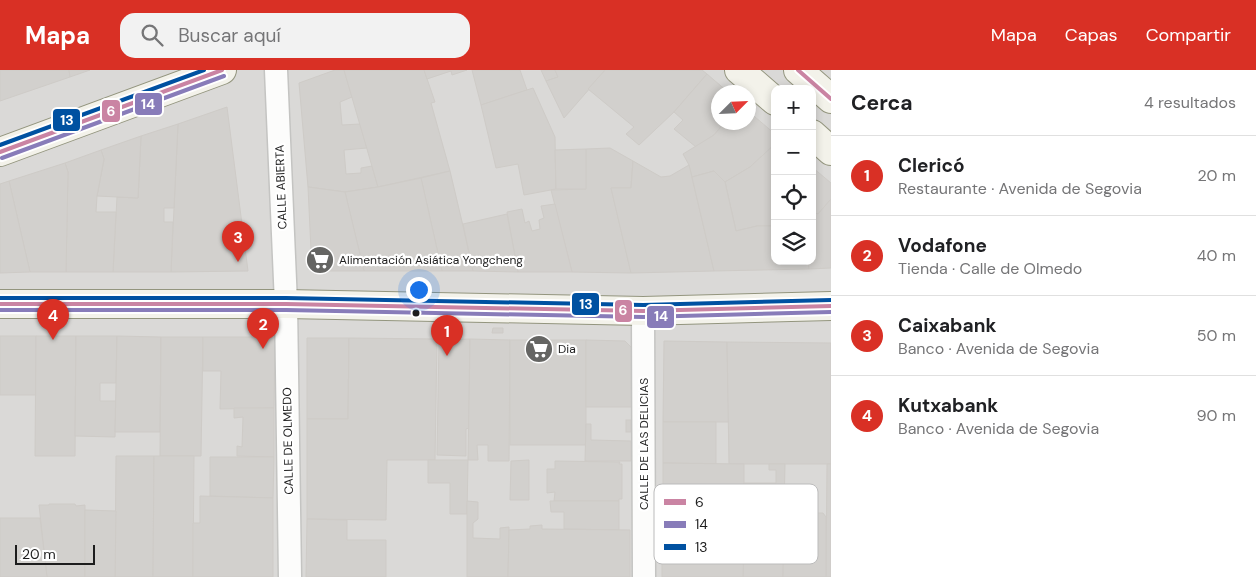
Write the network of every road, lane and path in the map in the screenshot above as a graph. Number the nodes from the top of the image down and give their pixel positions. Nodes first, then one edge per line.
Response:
1 (222, 70) edge
2 (276, 70) edge
3 (739, 70) edge
4 (798, 70) edge
5 (771, 98) edge
6 (831, 99) edge
7 (816, 138) edge
8 (831, 151) edge
9 (0, 152) edge
10 (0, 304) edge
11 (286, 304) junction
12 (831, 306) edge
13 (643, 312) junction
14 (290, 577) edge
15 (644, 577) edge

1 - 9 main road
2 - 11 street, CALLE ABIERTA
3 - 5 main road
4 - 6 main road
7 - 8 main road
10 - 11 main road
11 - 13 main road
11 - 14 street, CALLE DE OLMEDO
12 - 13 main road
13 - 15 street, CALLE DE LAS DELICIAS

